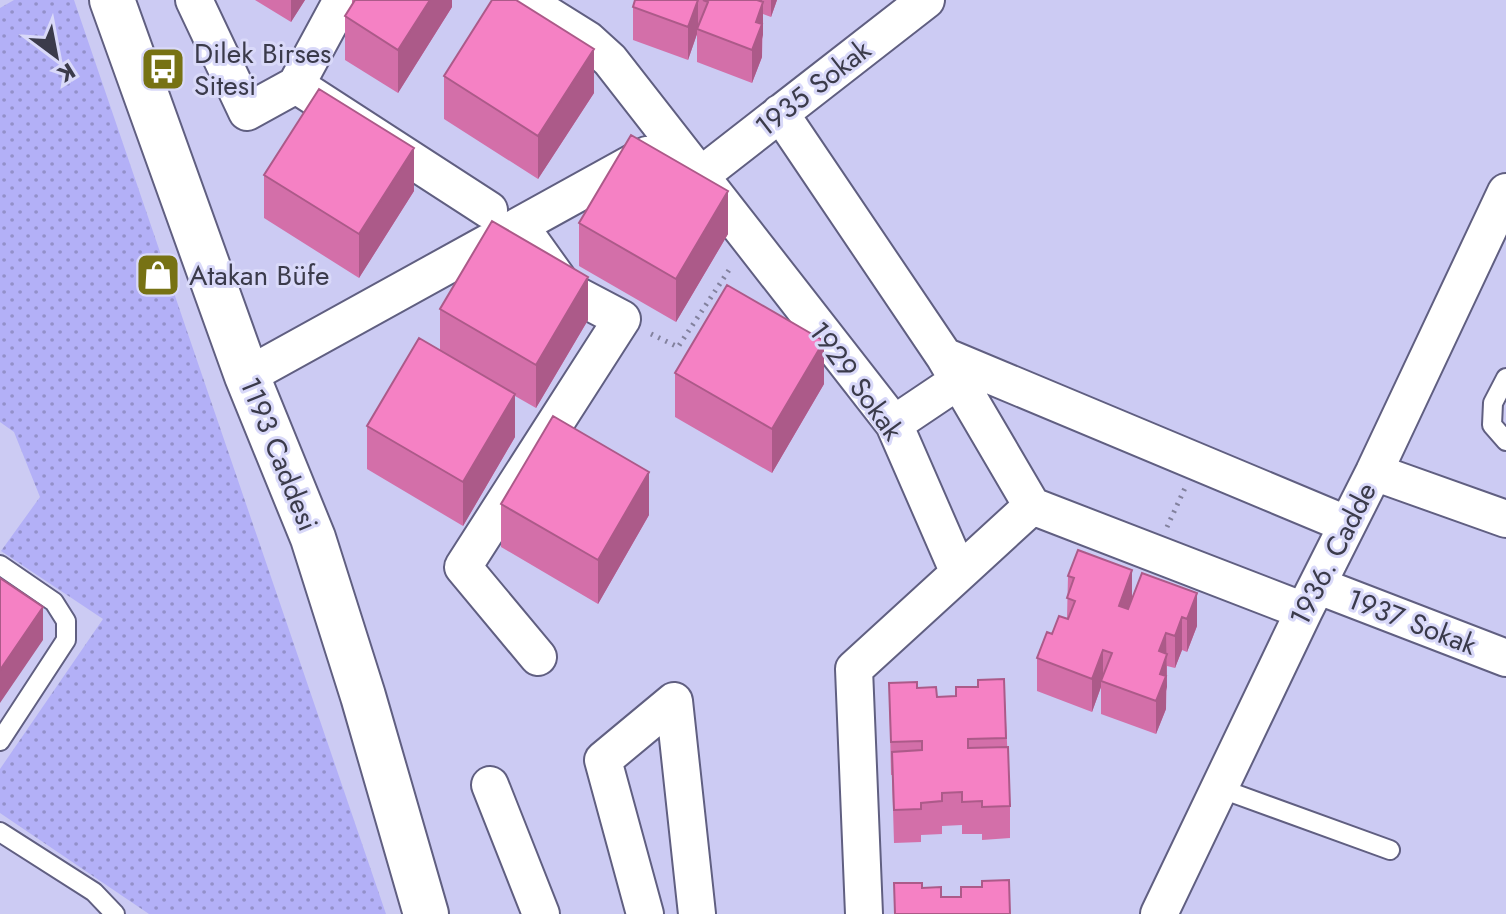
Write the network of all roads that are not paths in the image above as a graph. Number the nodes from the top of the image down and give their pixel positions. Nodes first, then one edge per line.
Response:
1 (112, 0) edge
2 (194, 0) edge
3 (342, 0) edge
4 (524, 0) edge
5 (926, 0) edge
6 (296, 85) junction
7 (780, 113) junction
8 (673, 141) junction
9 (700, 176) junction
10 (1506, 192) edge
11 (505, 218) junction
12 (951, 368) junction
13 (247, 376) junction
14 (1506, 378) edge
15 (894, 424) junction
16 (1506, 441) edge
17 (1374, 472) junction
18 (1032, 506) junction
19 (1506, 519) edge
20 (1346, 524) junction
21 (0, 565) edge
22 (959, 573) junction
23 (1311, 598) junction
24 (538, 657) dead end
25 (1506, 658) edge
26 (0, 741) edge
27 (490, 785) dead end
28 (1219, 788) junction
29 (0, 832) edge
30 (1390, 850) dead end
31 (115, 914) edge
32 (426, 914) edge
33 (541, 914) edge
34 (645, 914) edge
35 (697, 914) edge
36 (864, 914) edge
37 (1159, 914) edge

1 - 13 street, 1193 Caddesi
2 - 6 street
3 - 6 street
4 - 8 street, 1929 Sokak
5 - 7 street, 1935 Sokak
6 - 11 street
7 - 9 street, 1935 Sokak
7 - 12 street
8 - 9 street, 1929 Sokak
8 - 11 street
9 - 15 street, 1929 Sokak
10 - 17 street, 1936. Cadde
11 - 13 street
11 - 24 street
12 - 15 street
12 - 18 street
12 - 20 street
13 - 32 street, 1193 Caddesi
14 - 16 lane
15 - 22 street, 1929 Sokak
17 - 19 street
17 - 20 street, 1936. Cadde
18 - 22 street
18 - 23 street, 1937 Sokak
20 - 23 street, 1936. Cadde
21 - 26 lane
22 - 36 street
23 - 25 street, 1937 Sokak
23 - 28 street, 1936. Cadde
27 - 33 street
28 - 30 lane
28 - 37 street, 1936. Cadde
29 - 31 lane
34 - 35 street

